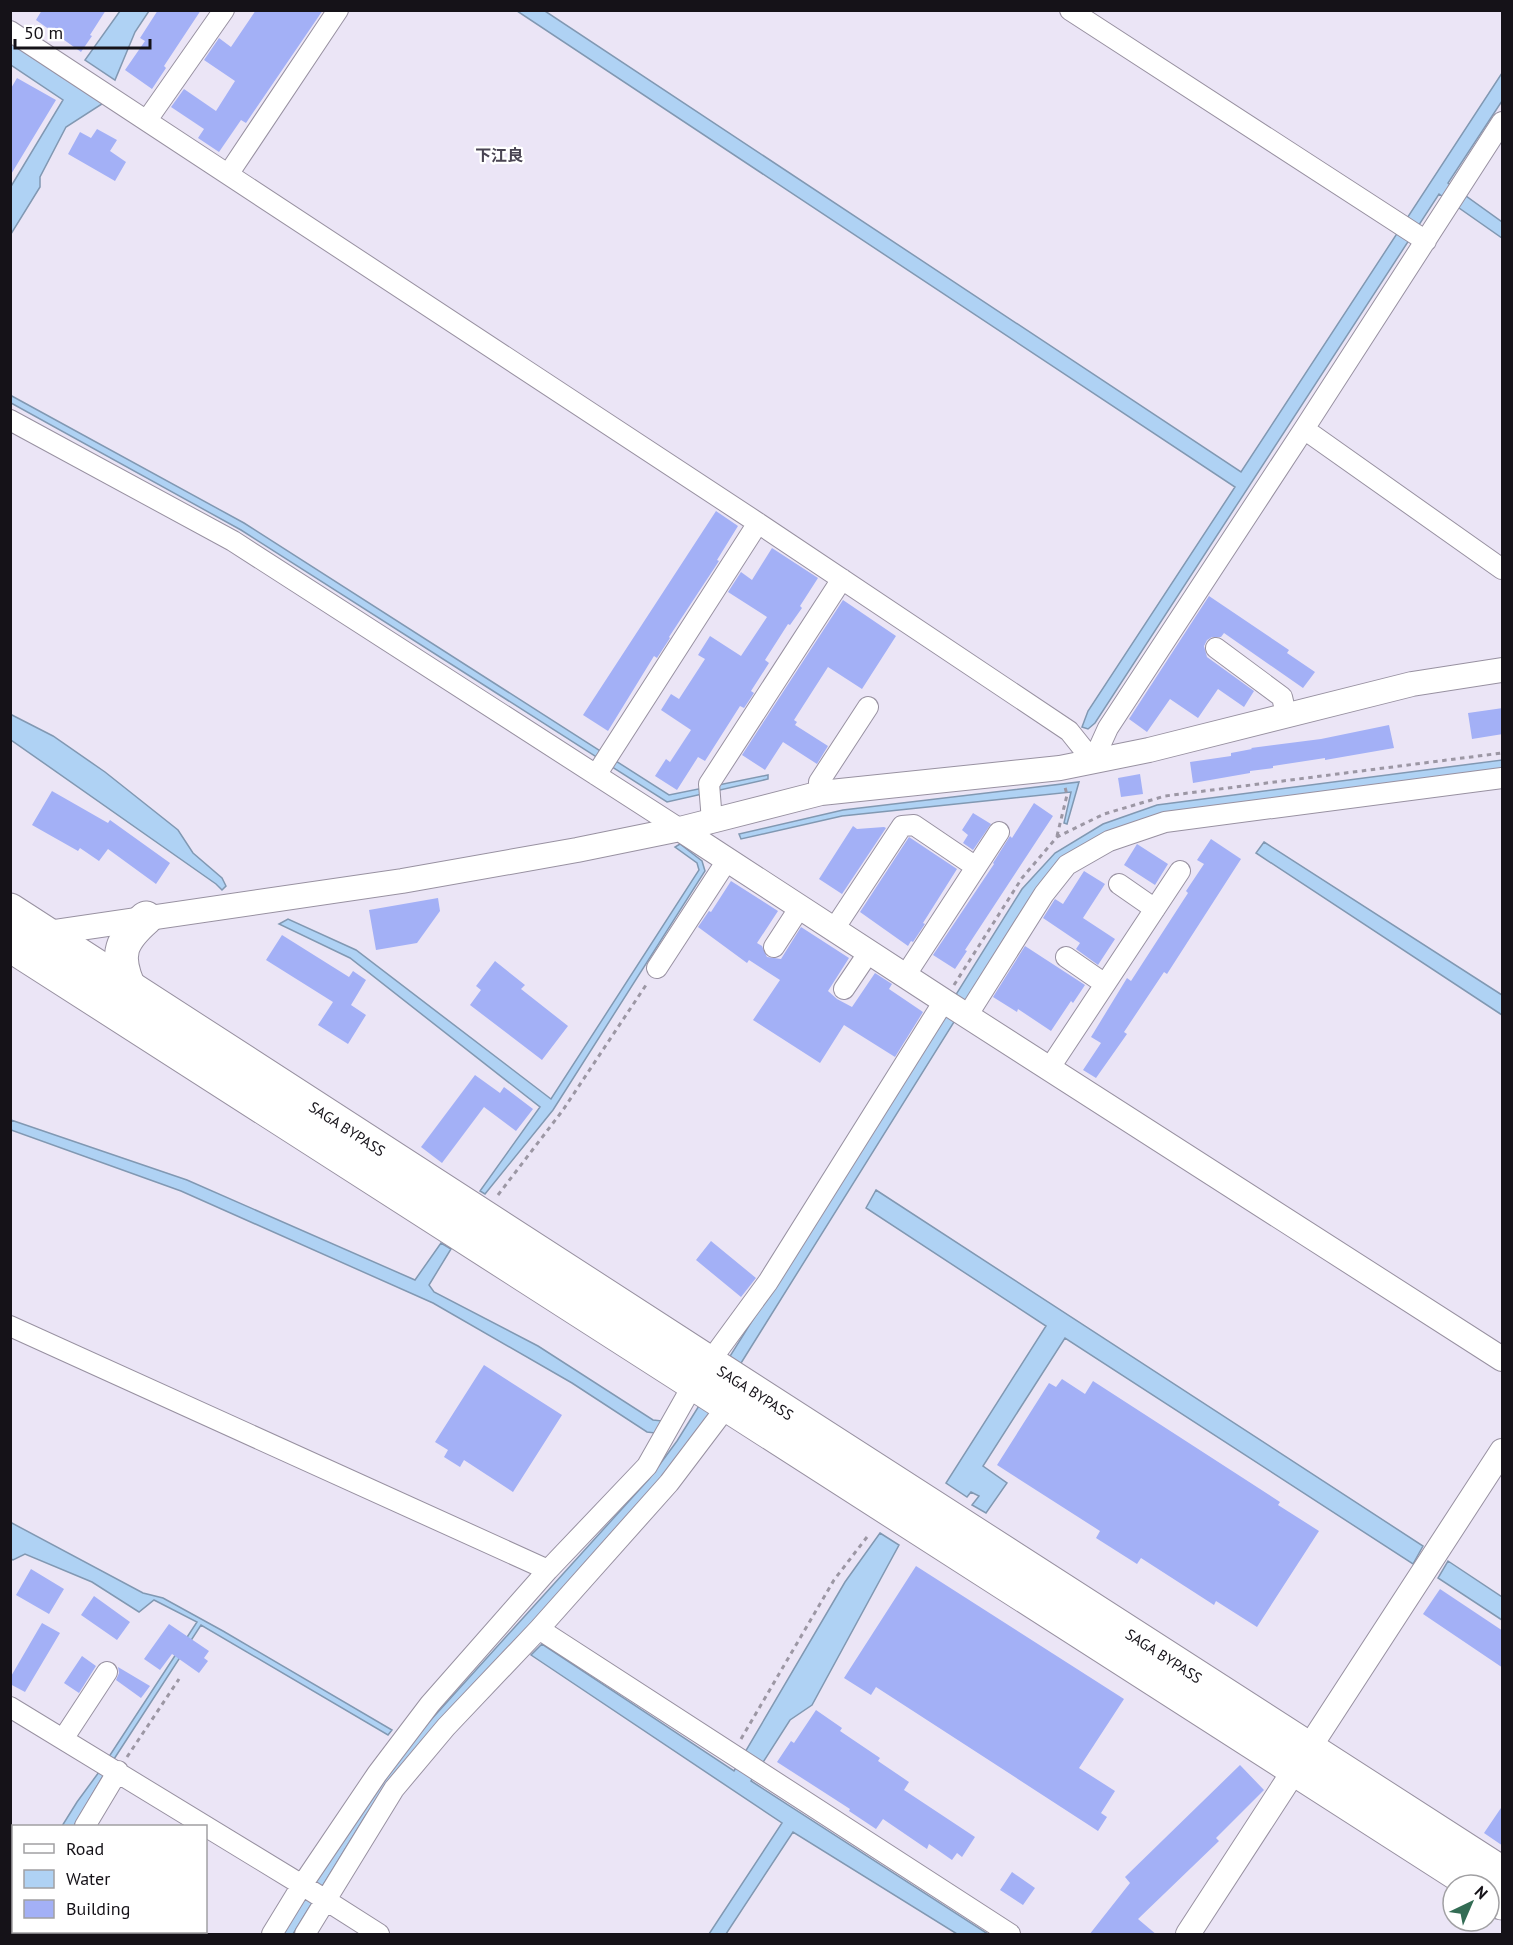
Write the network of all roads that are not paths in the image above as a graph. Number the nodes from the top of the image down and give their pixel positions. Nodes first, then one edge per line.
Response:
1 (224, 10) edge
2 (339, 10) edge
3 (1070, 10) edge
4 (10, 32) edge
5 (147, 120) junction
6 (1503, 122) edge
7 (229, 173) junction
8 (1426, 241) junction
9 (10, 420) edge
10 (1304, 429) junction
11 (758, 523) junction
12 (1503, 568) edge
13 (842, 579) junction
14 (1216, 648) dead end
15 (1503, 670) edge
16 (868, 707) dead end
17 (1286, 714) junction
18 (1093, 761) junction
19 (596, 775) junction
20 (1503, 778) edge
21 (820, 793) junction
22 (710, 802) junction
23 (680, 829) junction
24 (999, 832) dead end
25 (728, 859) junction
26 (976, 867) junction
27 (1180, 871) dead end
28 (1119, 884) dead end
29 (800, 907) junction
30 (1155, 909) junction
31 (10, 910) edge
32 (146, 918) junction
33 (834, 929) junction
34 (47, 933) junction
35 (14, 947) edge
36 (774, 947) dead end
37 (869, 952) junction
38 (1066, 957) dead end
39 (657, 968) road end
40 (905, 976) junction
41 (1105, 984) junction
42 (128, 985) junction
43 (844, 989) dead end
44 (944, 1001) junction
45 (967, 1016) junction
46 (1049, 1068) junction
47 (10, 1326) edge
48 (1503, 1359) edge
49 (715, 1383) junction
50 (1503, 1451) edge
51 (548, 1570) junction
52 (538, 1629) junction
53 (107, 1672) dead end
54 (10, 1707) edge
55 (63, 1738) junction
56 (1302, 1759) junction
57 (118, 1772) junction
58 (86, 1825) edge
59 (204, 1825) edge
60 (207, 1827) edge
61 (1459, 1873) edge
62 (1503, 1873) edge
63 (302, 1885) junction
64 (326, 1900) junction
65 (272, 1935) edge
66 (305, 1935) edge
67 (379, 1935) edge
68 (1010, 1935) edge
69 (1188, 1935) edge

1 - 5 street
2 - 7 street
3 - 8 street
4 - 5 street
5 - 7 street
6 - 8 street
7 - 11 street
8 - 10 street
9 - 19 street
10 - 12 street
10 - 18 street
11 - 13 street
11 - 19 street
13 - 18 street
13 - 22 street
14 - 17 street
15 - 17 street
16 - 21 street
17 - 18 street
18 - 21 street
19 - 23 street
20 - 45 street
21 - 22 street
22 - 23 street
23 - 25 street
23 - 32 street
24 - 26 street
25 - 29 street
25 - 39 street
26 - 33 street
26 - 40 street
27 - 30 street
28 - 30 street
29 - 33 street
29 - 36 street
30 - 41 street
31 - 34 highway, SAGA BYPASS
32 - 34 street
32 - 42 highway
33 - 37 street
34 - 35 street
34 - 42 highway, SAGA BYPASS
35 - 49 highway, SAGA BYPASS
37 - 40 street
37 - 43 street
38 - 41 street
40 - 44 street
41 - 46 street
42 - 49 highway, SAGA BYPASS
44 - 45 street
44 - 49 street
45 - 46 street
46 - 48 street
47 - 51 street
49 - 51 street
49 - 52 street
49 - 56 highway, SAGA BYPASS
50 - 56 street
51 - 63 street
52 - 64 street
52 - 68 street
53 - 55 street
54 - 55 street
55 - 57 street
56 - 61 highway, SAGA BYPASS
56 - 62 highway, SAGA BYPASS
56 - 69 street
57 - 58 street
57 - 59 street
60 - 63 street
63 - 64 street
63 - 65 street
64 - 66 street
64 - 67 street

